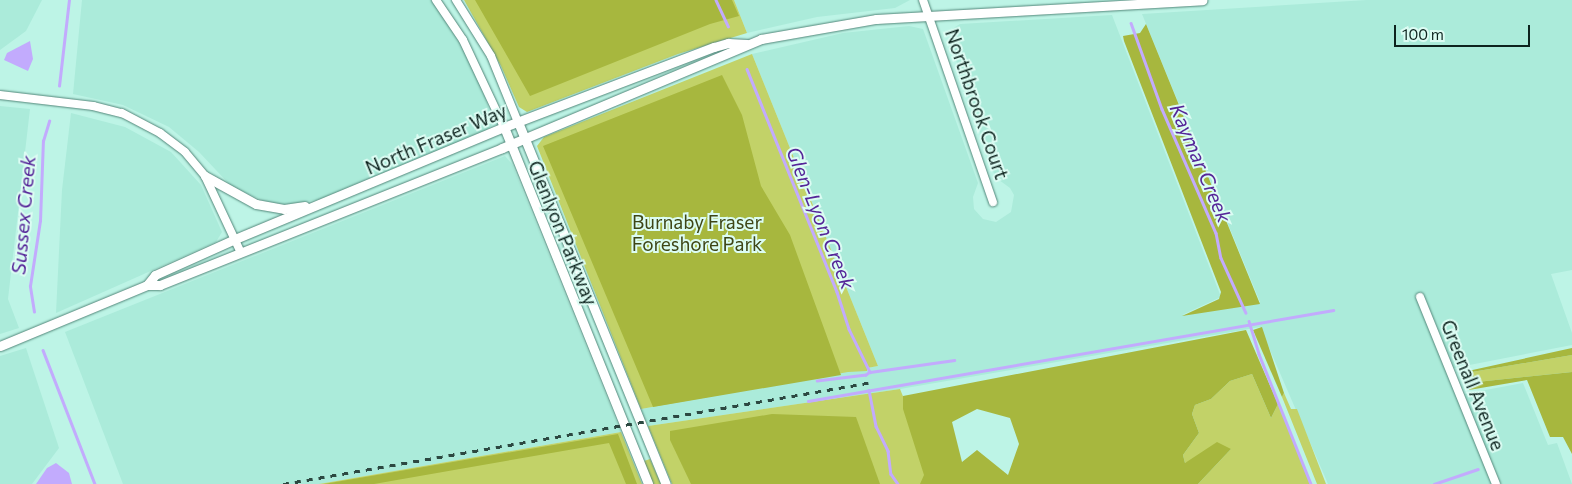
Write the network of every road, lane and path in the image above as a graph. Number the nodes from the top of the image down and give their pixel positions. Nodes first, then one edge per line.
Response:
1 (436, 0) edge
2 (456, 0) edge
3 (923, 0) edge
4 (1202, 0) edge
5 (930, 16) junction
6 (747, 44) junction
7 (0, 95) edge
8 (518, 122) junction
9 (504, 127) junction
10 (524, 139) junction
11 (511, 144) junction
12 (205, 176) junction
13 (994, 202) dead end
14 (317, 204) junction
15 (235, 239) junction
16 (241, 253) junction
17 (147, 285) junction
18 (1420, 297) dead end
19 (0, 346) edge
20 (648, 484) edge
21 (666, 484) edge
22 (1496, 484) edge

1 - 9 street, Glenlyon Parkway
2 - 8 street, Glenlyon Parkway
3 - 5 street, Northbrook Court
4 - 5 street, North Fraser Way
5 - 6 street, North Fraser Way
5 - 13 street, Northbrook Court
6 - 8 street, North Fraser Way
6 - 10 street, North Fraser Way
7 - 12 street
8 - 9 street, North Fraser Way
8 - 10 street, Glenlyon Parkway
9 - 11 street, Glenlyon Parkway
9 - 14 street, North Fraser Way
10 - 11 street, North Fraser Way
10 - 21 street, Glenlyon Parkway
11 - 16 street, North Fraser Way
11 - 20 street, Glenlyon Parkway
12 - 14 street
12 - 15 street
14 - 15 street, North Fraser Way
15 - 16 street
15 - 17 street, North Fraser Way
16 - 17 street, North Fraser Way
17 - 19 street, North Fraser Way
18 - 22 street, Greenall Avenue

